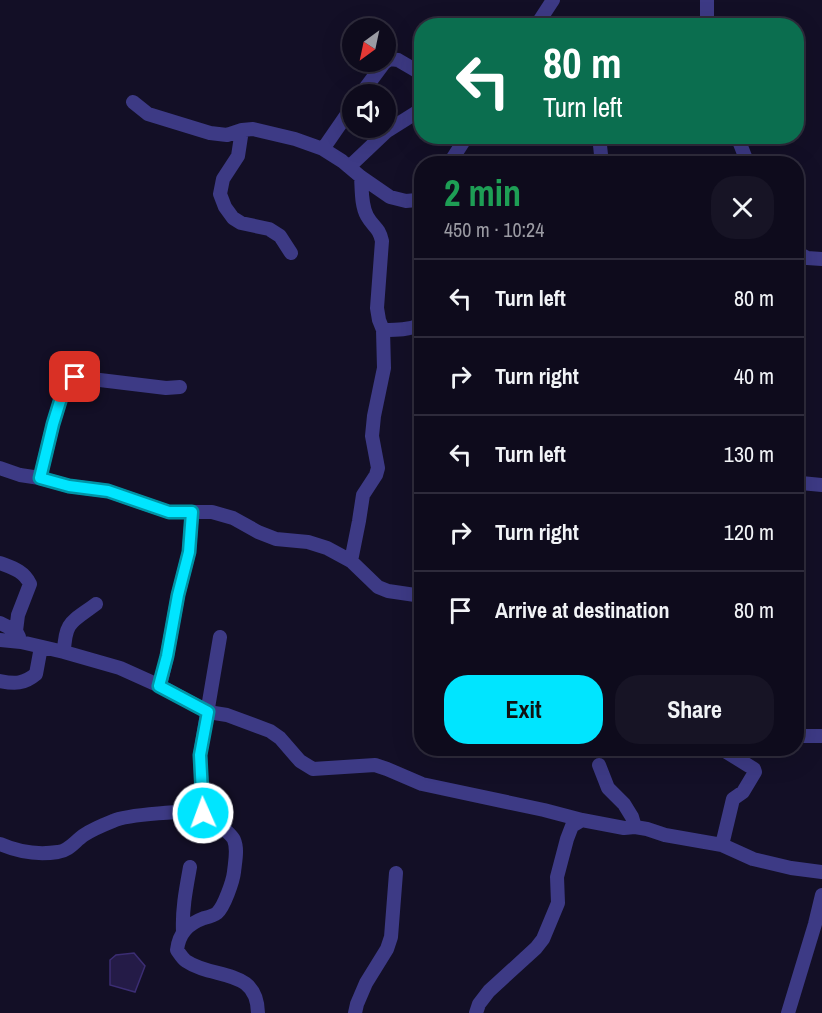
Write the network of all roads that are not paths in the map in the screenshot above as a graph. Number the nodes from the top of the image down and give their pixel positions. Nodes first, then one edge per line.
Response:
1 (553, 0) edge
2 (707, 0) edge
3 (541, 18) edge
4 (707, 18) edge
5 (414, 69) edge
6 (368, 84) edge
7 (133, 102) dead end
8 (414, 114) edge
9 (342, 121) edge
10 (242, 130) junction
11 (323, 149) junction
12 (349, 167) junction
13 (361, 177) junction
14 (414, 200) edge
15 (291, 253) dead end
16 (804, 256) edge
17 (822, 259) edge
18 (414, 327) edge
19 (383, 330) junction
20 (180, 387) dead end
21 (0, 468) edge
22 (40, 478) junction
23 (804, 483) edge
24 (822, 485) edge
25 (192, 512) junction
26 (351, 561) junction
27 (0, 563) edge
28 (414, 595) edge
29 (96, 604) dead end
30 (0, 623) edge
31 (19, 636) junction
32 (220, 637) dead end
33 (0, 640) edge
34 (41, 647) junction
35 (64, 652) junction
36 (0, 681) edge
37 (159, 686) junction
38 (208, 712) junction
39 (804, 736) edge
40 (822, 736) edge
41 (733, 756) edge
42 (599, 765) dead end
43 (203, 813) junction
44 (582, 820) junction
45 (634, 827) junction
46 (0, 844) edge
47 (722, 845) junction
48 (190, 867) dead end
49 (822, 872) edge
50 (396, 873) dead end
51 (822, 895) edge
52 (183, 931) junction
53 (258, 1013) edge
54 (355, 1013) edge
55 (476, 1013) edge
56 (788, 1013) edge

1 - 3 street
2 - 4 street
5 - 6 street
7 - 10 street
8 - 12 street
9 - 11 street
10 - 11 street
10 - 15 street
11 - 12 street
12 - 13 street
13 - 14 street
13 - 19 street
16 - 17 street
18 - 19 street
19 - 26 street
20 - 22 street
21 - 22 street
22 - 25 street
23 - 24 street
25 - 26 street
25 - 37 street
26 - 28 street
27 - 31 street
29 - 35 street
30 - 31 street
31 - 33 street
31 - 34 street
32 - 38 street
34 - 35 street
34 - 36 street
35 - 37 street
37 - 38 street
38 - 43 street
38 - 44 street
39 - 40 street
41 - 47 street
42 - 45 street
43 - 46 street
43 - 52 street
44 - 45 street
44 - 55 street
45 - 47 street
47 - 49 street
48 - 52 street
50 - 54 street
51 - 56 street
52 - 53 street

